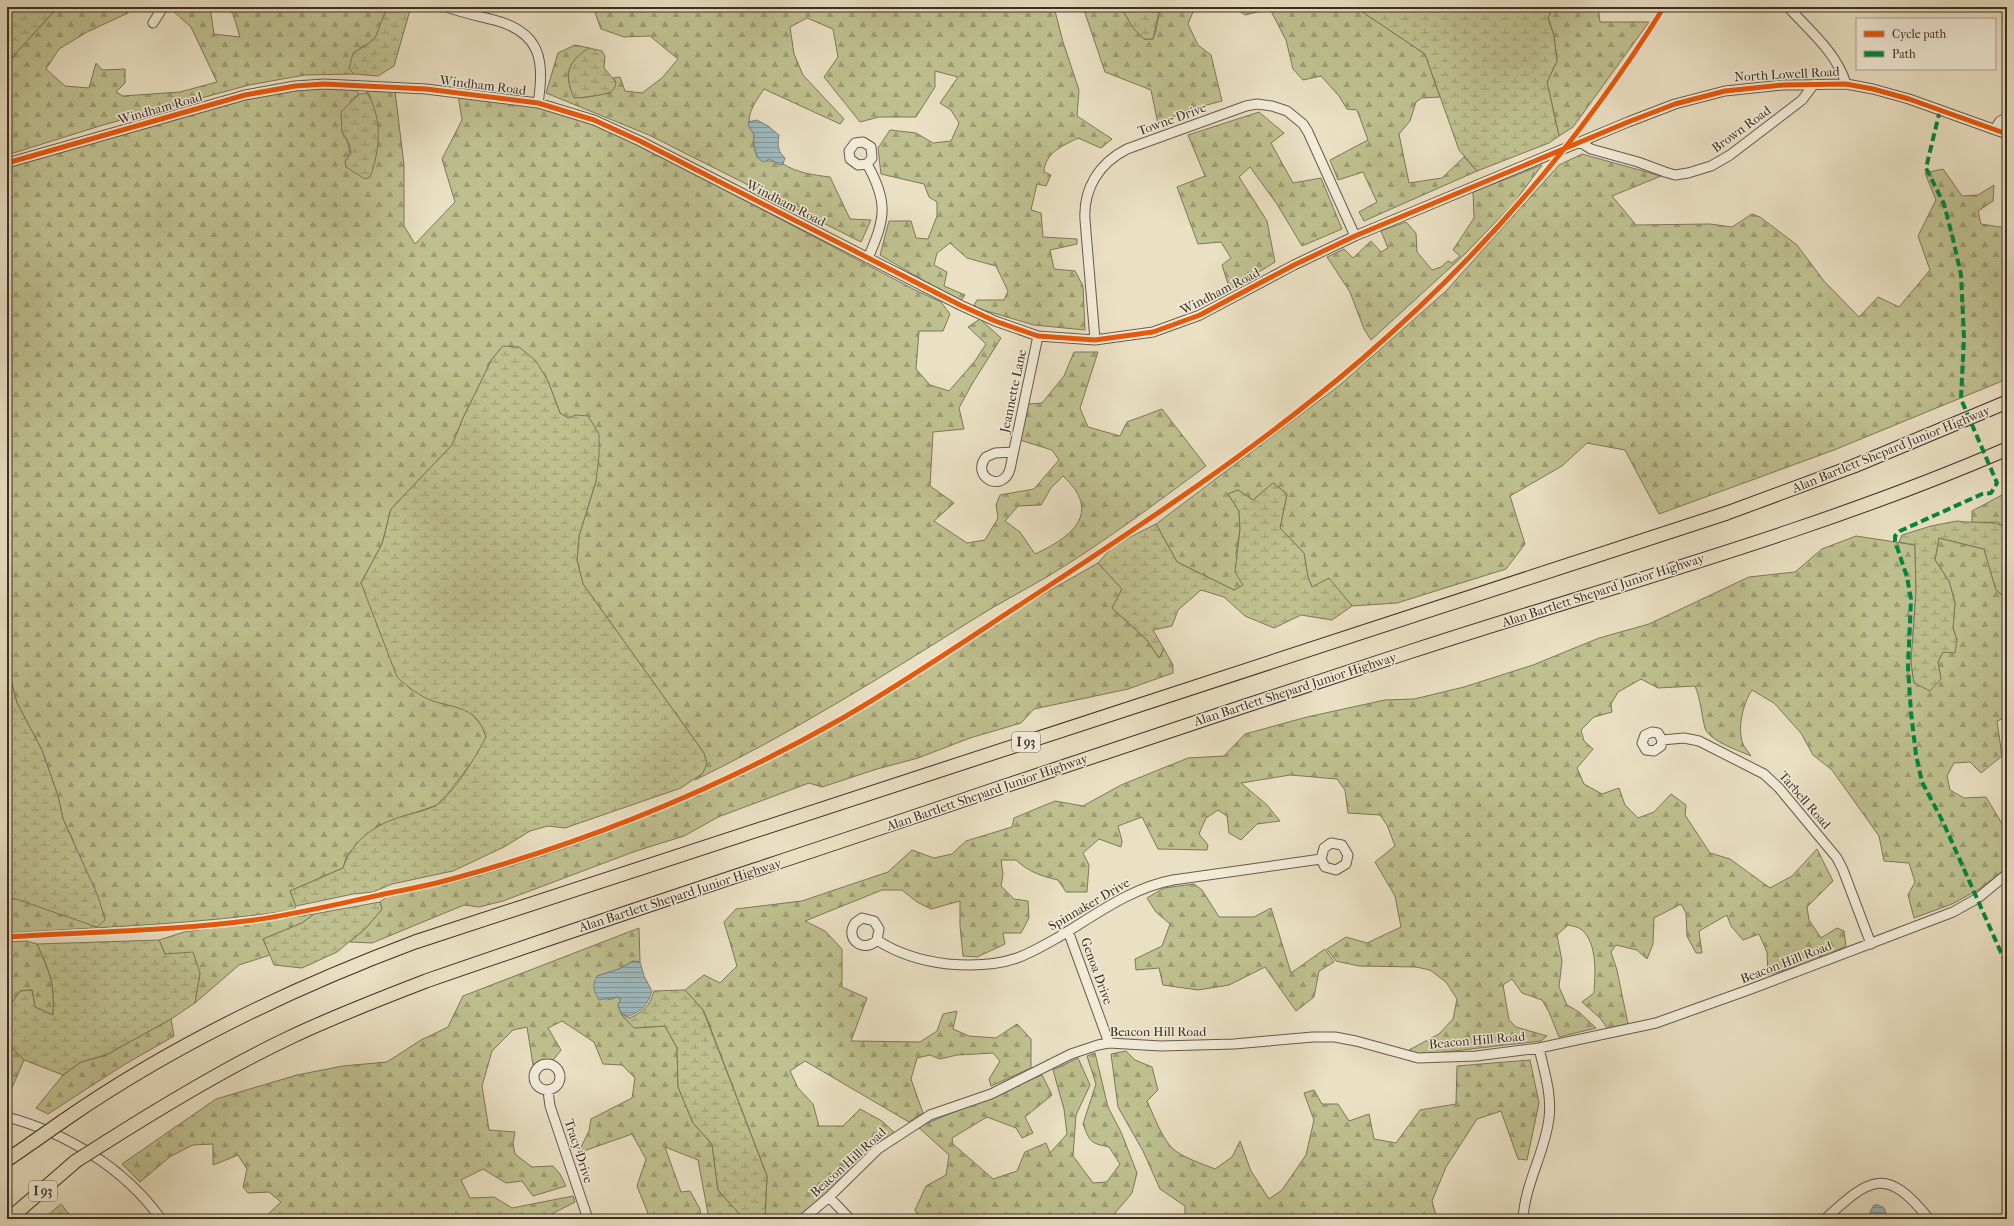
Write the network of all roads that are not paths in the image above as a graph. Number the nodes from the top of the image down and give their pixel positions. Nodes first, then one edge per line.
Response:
1 (163, 7) edge
2 (447, 7) edge
3 (1788, 7) edge
4 (153, 23) dead end
5 (1814, 84) junction
6 (1846, 84) junction
7 (538, 103) junction
8 (2007, 118) edge
9 (1995, 129) junction
10 (2007, 134) edge
11 (1580, 142) junction
12 (7, 163) edge
13 (867, 164) dead end
14 (1526, 165) joint
15 (1356, 236) junction
16 (868, 258) junction
17 (1038, 336) junction
18 (1095, 340) junction
19 (2007, 402) edge
20 (2007, 449) edge
21 (1013, 452) dead end
22 (1662, 740) dead end
23 (1320, 858) dead end
24 (2007, 874) edge
25 (1068, 931) junction
26 (876, 940) dead end
27 (1870, 944) junction
28 (1109, 1043) junction
29 (1539, 1048) junction
30 (548, 1091) dead end
31 (7, 1117) edge
32 (7, 1160) edge
33 (829, 1197) junction
34 (9, 1219) edge
35 (161, 1219) edge
36 (588, 1219) edge
37 (802, 1219) edge
38 (850, 1219) edge
39 (1523, 1219) edge
40 (1825, 1219) edge
41 (1928, 1219) edge

1 - 4 street
2 - 7 street
3 - 6 street
5 - 6 street, North Lowell Road
5 - 11 street, North Lowell Road
5 - 11 street, Brown Road
6 - 9 street, North Lowell Road
7 - 12 street, Windham Road
7 - 16 street, Windham Road
8 - 9 street
9 - 10 street, North Lowell Road
11 - 14 street, North Lowell Road
13 - 16 street
14 - 15 street, Windham Road
15 - 18 street, Windham Road
15 - 18 street, Towne Drive
16 - 17 street, Windham Road
17 - 18 street, Windham Road
17 - 21 street, Jeannette Lane
19 - 32 highway, Alan Bartlett Shepard Junior Highway / I 93, bridge
20 - 34 highway, Alan Bartlett Shepard Junior Highway / I 93, bridge
22 - 27 street, Tarbell Road
23 - 25 street, Spinnaker Drive
24 - 27 street, Beacon Hill Road
25 - 26 street, Spinnaker Drive
25 - 28 street, Genoa Drive
27 - 29 street, Beacon Hill Road
28 - 29 street, Beacon Hill Road
28 - 33 street, Beacon Hill Road
29 - 39 street
30 - 36 street, Tracy Drive
31 - 35 street
33 - 37 street, Beacon Hill Road
33 - 38 street
40 - 41 street

